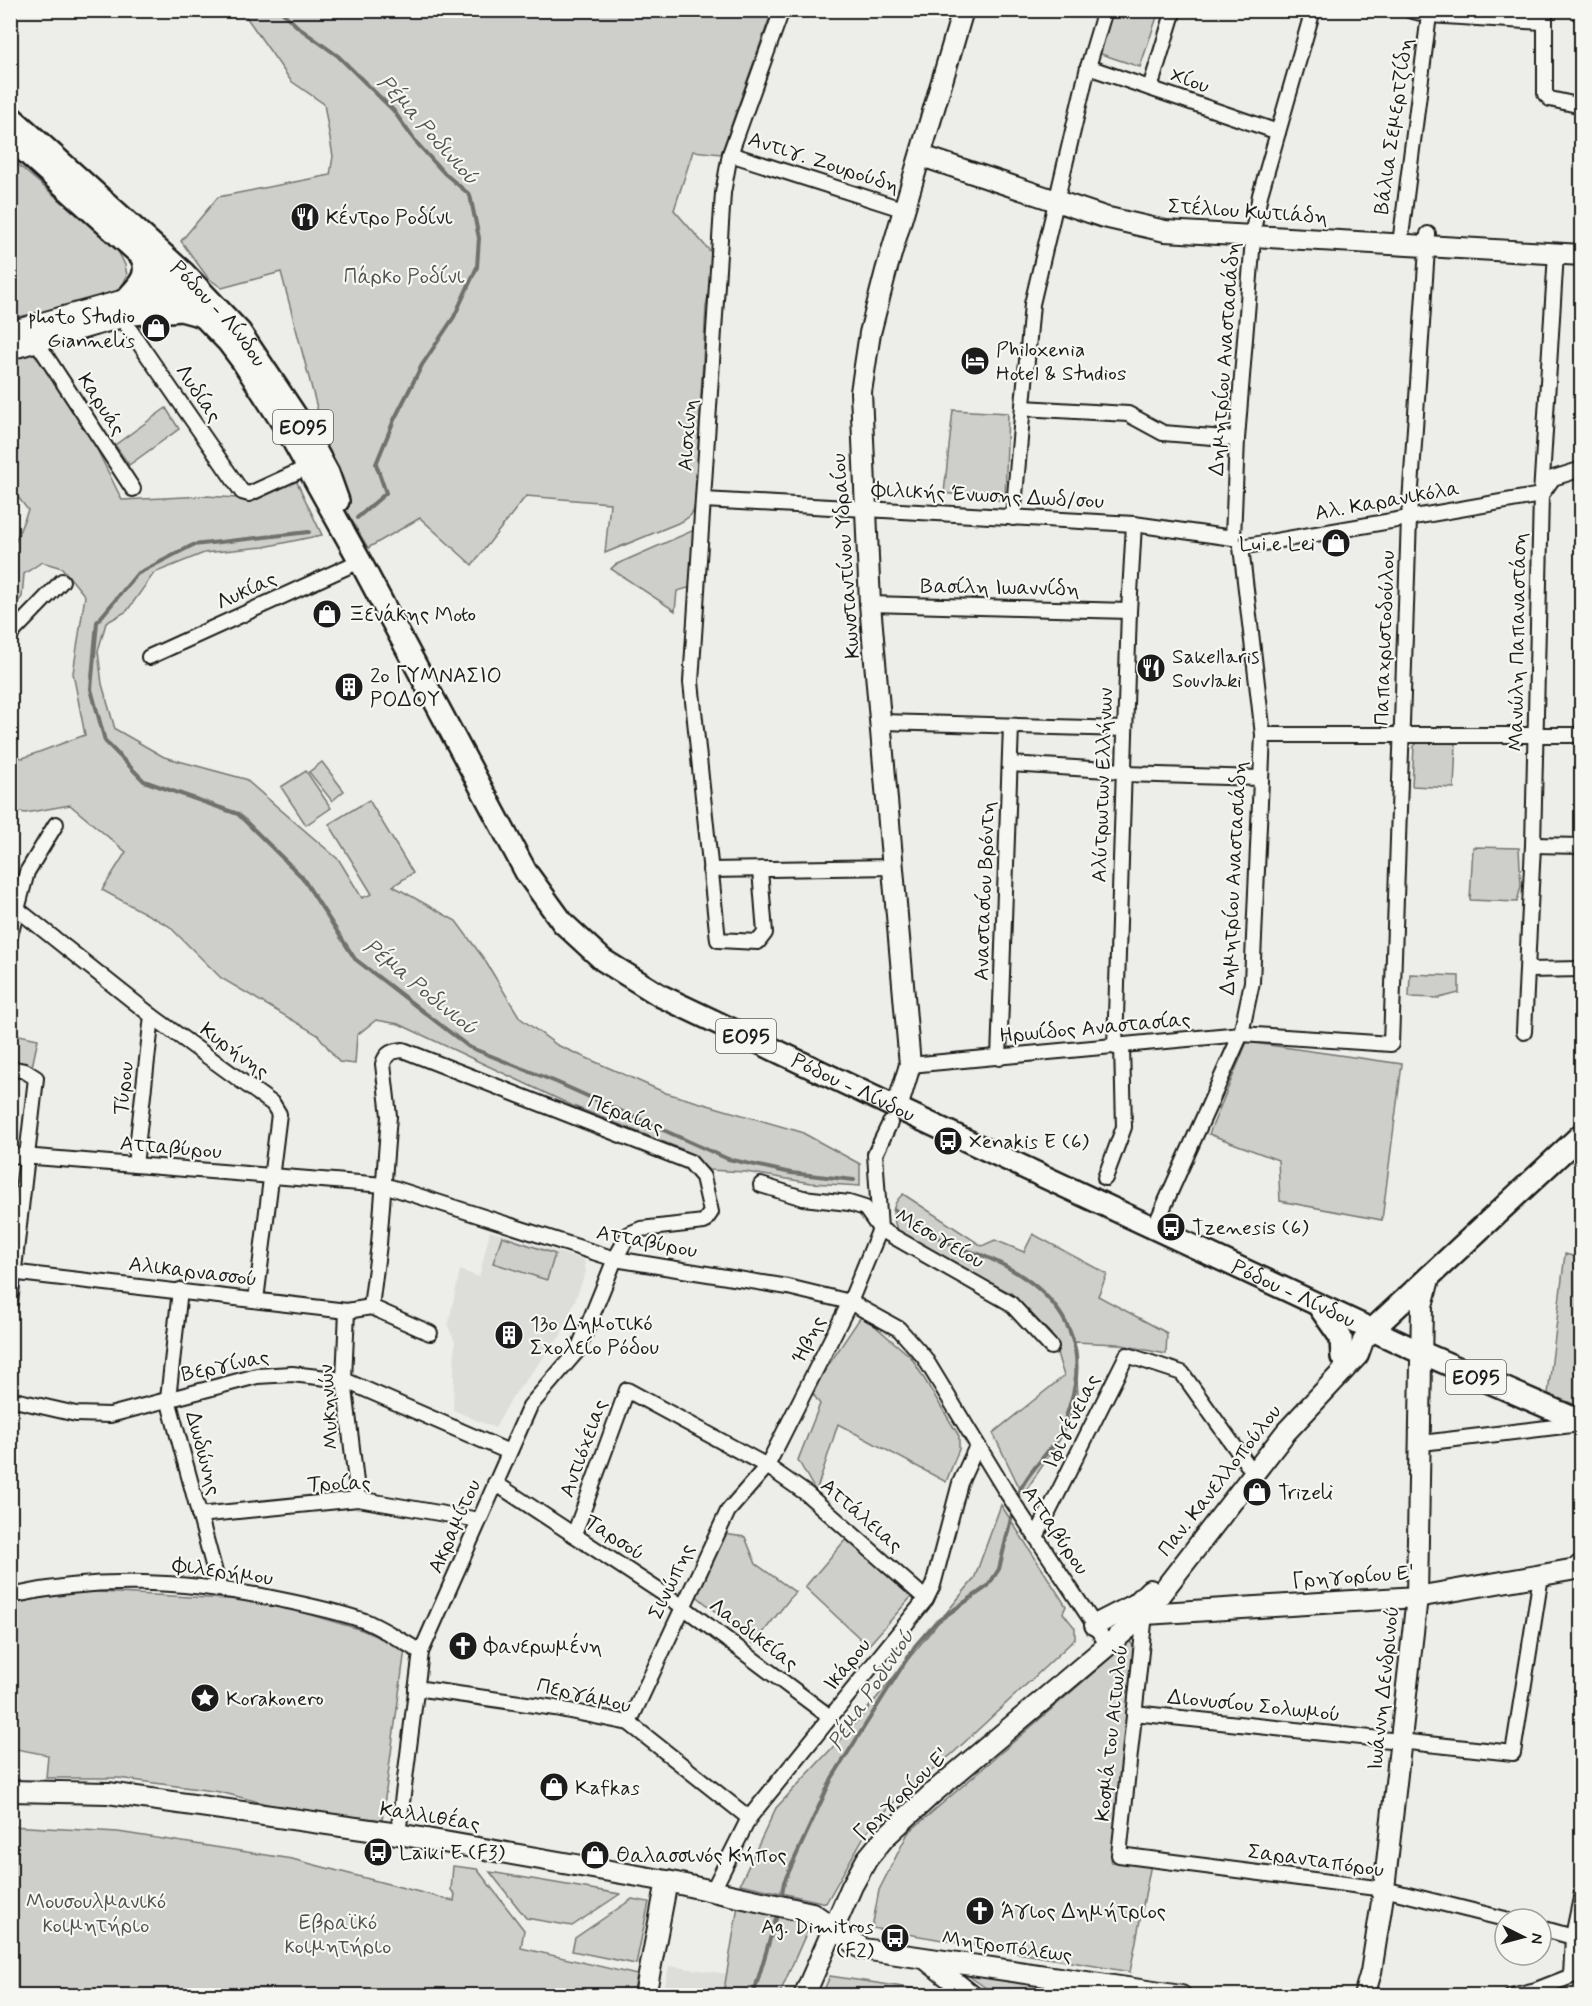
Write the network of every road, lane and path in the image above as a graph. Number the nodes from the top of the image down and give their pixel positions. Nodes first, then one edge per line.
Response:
1 (782, 10) edge
2 (963, 10) edge
3 (1105, 10) edge
4 (1174, 10) edge
5 (1313, 10) edge
6 (1409, 10) edge
7 (1429, 15) junction
8 (1544, 16) edge
9 (1088, 67) junction
10 (1149, 88) junction
11 (1581, 106) edge
12 (10, 116) edge
13 (1278, 132) junction
14 (10, 138) edge
15 (923, 151) junction
16 (730, 154) junction
17 (1057, 196) junction
18 (905, 210) junction
19 (1254, 232) junction
20 (1400, 238) junction
21 (1427, 239) junction
22 (1581, 244) edge
23 (1556, 254) junction
24 (1581, 255) edge
25 (142, 258) junction
26 (176, 280) junction
27 (126, 310) junction
28 (204, 317) junction
29 (10, 332) edge
30 (36, 341) junction
31 (10, 349) edge
32 (1023, 408) junction
33 (1237, 439) junction
34 (308, 467) junction
35 (1581, 469) edge
36 (133, 489) dead end
37 (1541, 495) junction
38 (704, 500) junction
39 (866, 509) junction
40 (1013, 518) junction
41 (1409, 518) junction
42 (1134, 524) junction
43 (1237, 543) junction
44 (360, 561) junction
45 (62, 581) dead end
46 (870, 604) junction
47 (1129, 611) junction
48 (10, 635) edge
49 (149, 657) dead end
50 (882, 722) junction
51 (1011, 726) junction
52 (1125, 729) junction
53 (1402, 733) junction
54 (1536, 734) junction
55 (1263, 735) junction
56 (1581, 735) edge
57 (1010, 764) junction
58 (1124, 772) junction
59 (1260, 778) junction
60 (56, 824) dead end
61 (1533, 845) junction
62 (1581, 846) edge
63 (894, 867) junction
64 (710, 870) junction
65 (760, 870) junction
66 (16, 908) junction
67 (10, 936) edge
68 (1581, 969) edge
69 (1528, 970) junction
70 (152, 1016) junction
71 (1524, 1032) dead end
72 (1241, 1034) junction
73 (1391, 1044) joint
74 (1119, 1046) junction
75 (999, 1058) junction
76 (910, 1065) junction
77 (10, 1068) edge
78 (894, 1116) junction
79 (1581, 1134) edge
80 (10, 1155) edge
81 (28, 1156) junction
82 (135, 1165) junction
83 (272, 1176) junction
84 (1105, 1178) dead end
85 (384, 1185) junction
86 (761, 1185) dead end
87 (880, 1228) junction
88 (1154, 1228) junction
89 (615, 1259) junction
90 (12, 1272) edge
91 (1430, 1275) junction
92 (180, 1290) junction
93 (256, 1300) junction
94 (850, 1302) junction
95 (10, 1303) edge
96 (1318, 1305) junction
97 (371, 1307) junction
98 (347, 1311) junction
99 (430, 1333) dead end
100 (1368, 1335) junction
101 (1050, 1347) dead end
102 (1423, 1354) junction
103 (1342, 1357) junction
104 (344, 1380) junction
105 (10, 1399) edge
106 (168, 1399) junction
107 (1581, 1423) edge
108 (1422, 1443) junction
109 (977, 1446) junction
110 (509, 1452) junction
111 (767, 1466) junction
112 (1251, 1468) junction
113 (495, 1483) junction
114 (358, 1499) junction
115 (199, 1515) junction
116 (479, 1520) junction
117 (574, 1535) junction
118 (1036, 1537) junction
119 (1580, 1567) edge
120 (1541, 1576) junction
121 (219, 1587) junction
122 (10, 1596) edge
123 (1416, 1597) junction
124 (927, 1599) junction
125 (682, 1606) junction
126 (1140, 1609) junction
127 (1095, 1625) junction
128 (1107, 1644) junction
129 (421, 1652) junction
130 (416, 1688) junction
131 (1134, 1713) junction
132 (830, 1717) junction
133 (629, 1723) junction
134 (1401, 1742) junction
135 (10, 1791) edge
136 (748, 1818) junction
137 (398, 1834) junction
138 (1119, 1855) joint
139 (666, 1889) junction
140 (713, 1890) junction
141 (1384, 1890) junction
142 (1581, 1893) edge
143 (1493, 1916) edge
144 (834, 1926) junction
145 (1553, 1931) edge
146 (1577, 1938) edge
147 (924, 1958) junction
148 (1576, 1974) edge
149 (1104, 1990) edge
150 (1536, 1993) edge
151 (645, 1995) edge
152 (804, 1995) edge
153 (972, 1995) edge
154 (1182, 1995) edge
155 (1364, 1995) edge
156 (1511, 1995) edge

1 - 16 street, Αισχίνη
2 - 15 street, Κωνσταντίνου Υδραίου
3 - 9 street
4 - 10 street
5 - 13 street, Δημητρίου Αναστασιάδη
6 - 7 street
7 - 8 street
7 - 20 street, Βάλια Σεμερτζίδη
8 - 11 street
9 - 10 street, Χίου
9 - 17 street
10 - 13 street, Χίου
12 - 26 main road, Ρόδου - Λίνδου / ΕΟ95
13 - 19 street, Δημητρίου Αναστασιάδη
14 - 25 main road, Ρόδου - Λίνδου / ΕΟ95
15 - 17 street, Στέλιου Κωτιάδη
15 - 18 street, Κωνσταντίνου Υδραίου
16 - 18 street, Αντιγ. Ζουρούδη
16 - 38 street, Αισχίνη
17 - 19 street, Στέλιου Κωτιάδη
17 - 32 street
18 - 39 street, Κωνσταντίνου Υδραίου
19 - 20 street, Στέλιου Κωτιάδη
19 - 33 street, Δημητρίου Αναστασιάδη
20 - 21 street, Στέλιου Κωτιάδη
21 - 22 street, Στέλιου Κωτιάδη
21 - 23 street, Στέλιου Κωτιάδη
21 - 41 street, Παπαχριστοδούλου
23 - 24 street, Στέλιου Κωτιάδη
23 - 37 street, Μανώλη Παπαναστάση
25 - 26 main road, Ρόδου - Λίνδου / ΕΟ95
25 - 27 main road
26 - 27 street
26 - 28 main road, Ρόδου - Λίνδου / ΕΟ95
26 - 44 main road, Ρόδου - Λίνδου / ΕΟ95
27 - 28 main road
27 - 29 street
27 - 30 street
27 - 34 street, Λυδίας
28 - 34 main road, Ρόδου - Λίνδου / ΕΟ95
30 - 31 street
30 - 36 street, Καρυάς
32 - 33 street
32 - 40 street
33 - 43 street, Δημητρίου Αναστασιάδη
34 - 44 main road, Ρόδου - Λίνδου / ΕΟ95
35 - 37 street
37 - 41 street, Αλ. Καρανικόλα
37 - 54 street, Μανώλη Παπαναστάση
38 - 39 street, Φιλικής Ένωσης Δωδ/σου
38 - 64 street, Αισχίνη
39 - 40 street, Φιλικής Ένωσης Δωδ/σου
39 - 46 street, Κωνσταντίνου Υδραίου
40 - 42 street, Φιλικής Ένωσης Δωδ/σου
41 - 43 street, Αλ. Καρανικόλα
41 - 53 street, Παπαχριστοδούλου
42 - 43 street, Φιλικής Ένωσης Δωδ/σου
42 - 47 street, Αλύτρωτων Ελλήνων
43 - 55 street, Δημητρίου Αναστασιάδη
44 - 49 street, Λυκίας
44 - 78 main road, Ρόδου - Λίνδου / ΕΟ95
45 - 48 street
46 - 47 street, Βασίλη Ιωαννίδη
46 - 50 street, Κωνσταντίνου Υδραίου
47 - 52 street, Αλύτρωτων Ελλήνων
50 - 51 street
50 - 63 street, Κωνσταντίνου Υδραίου
51 - 52 street
51 - 57 street, Αναστασίου Βρόντη
52 - 58 street, Αλύτρωτων Ελλήνων
53 - 54 street
53 - 55 street
53 - 73 street, Παπαχριστοδούλου
54 - 56 street
54 - 61 street, Μανώλη Παπαναστάση
55 - 59 street, Δημητρίου Αναστασιάδη
57 - 58 street
57 - 75 street, Αναστασίου Βρόντη
58 - 59 street
58 - 74 street, Αλύτρωτων Ελλήνων
59 - 72 street, Δημητρίου Αναστασιάδη
60 - 66 street
61 - 62 street
61 - 69 street, Μανώλη Παπαναστάση
63 - 65 street
63 - 76 street, Κωνσταντίνου Υδραίου
64 - 65 street
64 - 65 street, Αισχίνη
66 - 67 street
66 - 70 street, Κυρήνης
68 - 69 street
69 - 71 street, Μανώλη Παπαναστάση
70 - 82 street, Τύρου
70 - 83 street, Κυρήνης
72 - 73 street, Ηρωίδος Αναστασίας
72 - 74 street, Ηρωίδος Αναστασίας
72 - 88 street, Δημητρίου Αναστασιάδη
74 - 75 street, Ηρωίδος Αναστασίας
74 - 84 street, Αλύτρωτων Ελλήνων
75 - 76 street, Ηρωίδος Αναστασίας
76 - 78 street, Κωνσταντίνου Υδραίου
77 - 81 street
78 - 87 street
78 - 88 main road, Ρόδου - Λίνδου / ΕΟ95
79 - 91 main road
80 - 81 street, Ατταβύρου
81 - 82 street, Ατταβύρου
81 - 90 street
82 - 83 street, Ατταβύρου
83 - 85 street, Ατταβύρου
83 - 93 street, Κυρήνης
85 - 89 street, Ατταβύρου
85 - 89 street, Περαίας
85 - 97 street
86 - 87 street, Μεσογείου
87 - 94 street, Ήβης
87 - 101 street, Μεσογείου
88 - 96 main road, Ρόδου - Λίνδου / ΕΟ95
89 - 94 street, Ατταβύρου
89 - 110 street, Ακραμίτου
90 - 92 street, Αλικαρνασσού
90 - 95 street
91 - 100 main road
91 - 102 street, Ιωάννη Δενδρινού
92 - 93 street, Αλικαρνασσού
92 - 106 street, Δωδώνης
93 - 98 street, Αλικαρνασσού
94 - 109 street, Ατταβύρου
94 - 111 street, Ήβης
96 - 100 main road, Ρόδου - Λίνδου / ΕΟ95
96 - 103 main road
97 - 98 street, Αλικαρνασσού
97 - 99 street
98 - 104 street, Μυκηνών
100 - 102 main road, ΕΟ95
100 - 103 street, Παν. Κανελλοπούλου
100 - 112 street, Παν. Κανελλοπούλου
102 - 107 main road, ΕΟ95
102 - 108 street, Ιωάννη Δενδρινού
103 - 112 street, Παν. Κανελλοπούλου
104 - 106 street, Βεργίνας
104 - 110 street, Βεργίνας
104 - 114 street, Μυκηνών
105 - 106 street, Βεργίνας
106 - 115 street, Δωδώνης
107 - 108 street
108 - 123 street, Ιωάννη Δενδρινού
109 - 118 street, Ατταβύρου
109 - 124 street, Ικάρου
110 - 113 street, Ακραμίτου
111 - 117 street, Αντιόχειας
111 - 124 street, Αττάλειας
111 - 125 street, Σινώπης
112 - 118 street, Ιφιγένειας
112 - 126 street, Παν. Κανελλοπούλου
113 - 116 street, Ακραμίτου
113 - 117 street, Ταρσού
114 - 115 street, Τροίας
114 - 116 street, Τροίας
115 - 121 street, Δωδώνης
116 - 129 street, Ακραμίτου
117 - 125 street, Ταρσού
118 - 127 street, Ατταβύρου
119 - 120 street, Γρηγορίου Ε'
120 - 123 street, Γρηγορίου Ε'
120 - 134 street, Διονυσίου Σολωμού
121 - 122 street, Φιλερήμου
121 - 129 street, Φιλερήμου
123 - 126 street, Γρηγορίου Ε'
123 - 134 street, Ιωάννη Δενδρινού
124 - 132 street, Ικάρου
125 - 132 street, Λαοδικείας
125 - 133 street, Σινώπης
126 - 127 street, Παν. Κανελλοπούλου
126 - 128 street, Παν. Κανελλοπούλου
126 - 131 street, Κοσμά του Αιτωλού
127 - 128 street, Ατταβύρου
128 - 144 street, Γρηγορίου Ε'
129 - 130 street, Ακραμίτου
130 - 133 street, Περγάμου
130 - 137 street, Ακραμίτου
131 - 134 street, Διονυσίου Σολωμού
131 - 138 street, Κοσμά του Αιτωλού
132 - 136 street, Ικάρου
133 - 136 street, Περγάμου
134 - 141 street, Ιωάννη Δενδρινού
135 - 137 street, Καλλιθέας
136 - 140 street, Ικάρου
137 - 139 street, Καλλιθέας
138 - 141 street, Σαρανταπόρου
139 - 140 street, Καλλιθέας
139 - 151 street
140 - 144 street, Καλλιθέας
141 - 143 street, Σαρανταπόρου
141 - 155 street, Ιωάννη Δενδρινού
142 - 146 street
144 - 147 street, Μητροπόλεως
144 - 152 street, Γρηγορίου Ε'
145 - 146 street
146 - 148 street
147 - 149 street, Μητροπόλεως
147 - 153 street
148 - 150 street
149 - 154 street, Μητροπόλεως
150 - 156 street

